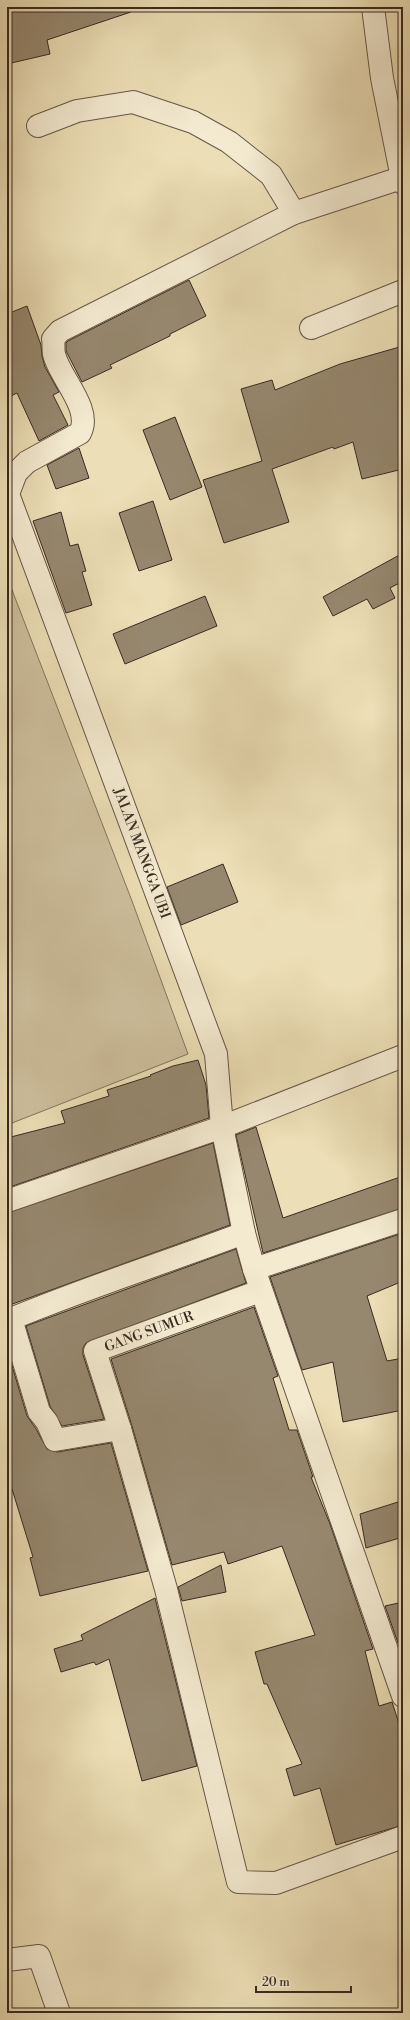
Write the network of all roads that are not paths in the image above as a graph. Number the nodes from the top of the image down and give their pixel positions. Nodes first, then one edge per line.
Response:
1 (373, 7) edge
2 (38, 126) dead end
3 (402, 180) edge
4 (294, 213) junction
5 (403, 291) edge
6 (311, 328) dead end
7 (403, 1056) edge
8 (222, 1127) junction
9 (7, 1201) edge
10 (403, 1220) edge
11 (244, 1233) junction
12 (254, 1269) junction
13 (260, 1291) junction
14 (9, 1319) edge
15 (120, 1429) junction
16 (403, 1696) edge
17 (403, 1838) edge
18 (7, 1960) edge
19 (59, 2013) edge

1 - 3 street
2 - 4 street
3 - 4 street
4 - 8 street, JALAN MANGGA UBI
5 - 6 street
7 - 8 street
8 - 9 street
8 - 11 street, JALAN MANGGA UBI
10 - 12 street
11 - 12 street, JALAN MANGGA UBI
11 - 14 street
12 - 13 street, JALAN MANGGA UBI
13 - 15 street, GANG SUMUR
13 - 16 street, JALAN MANGGA UBI
14 - 15 street
15 - 17 street
18 - 19 street

